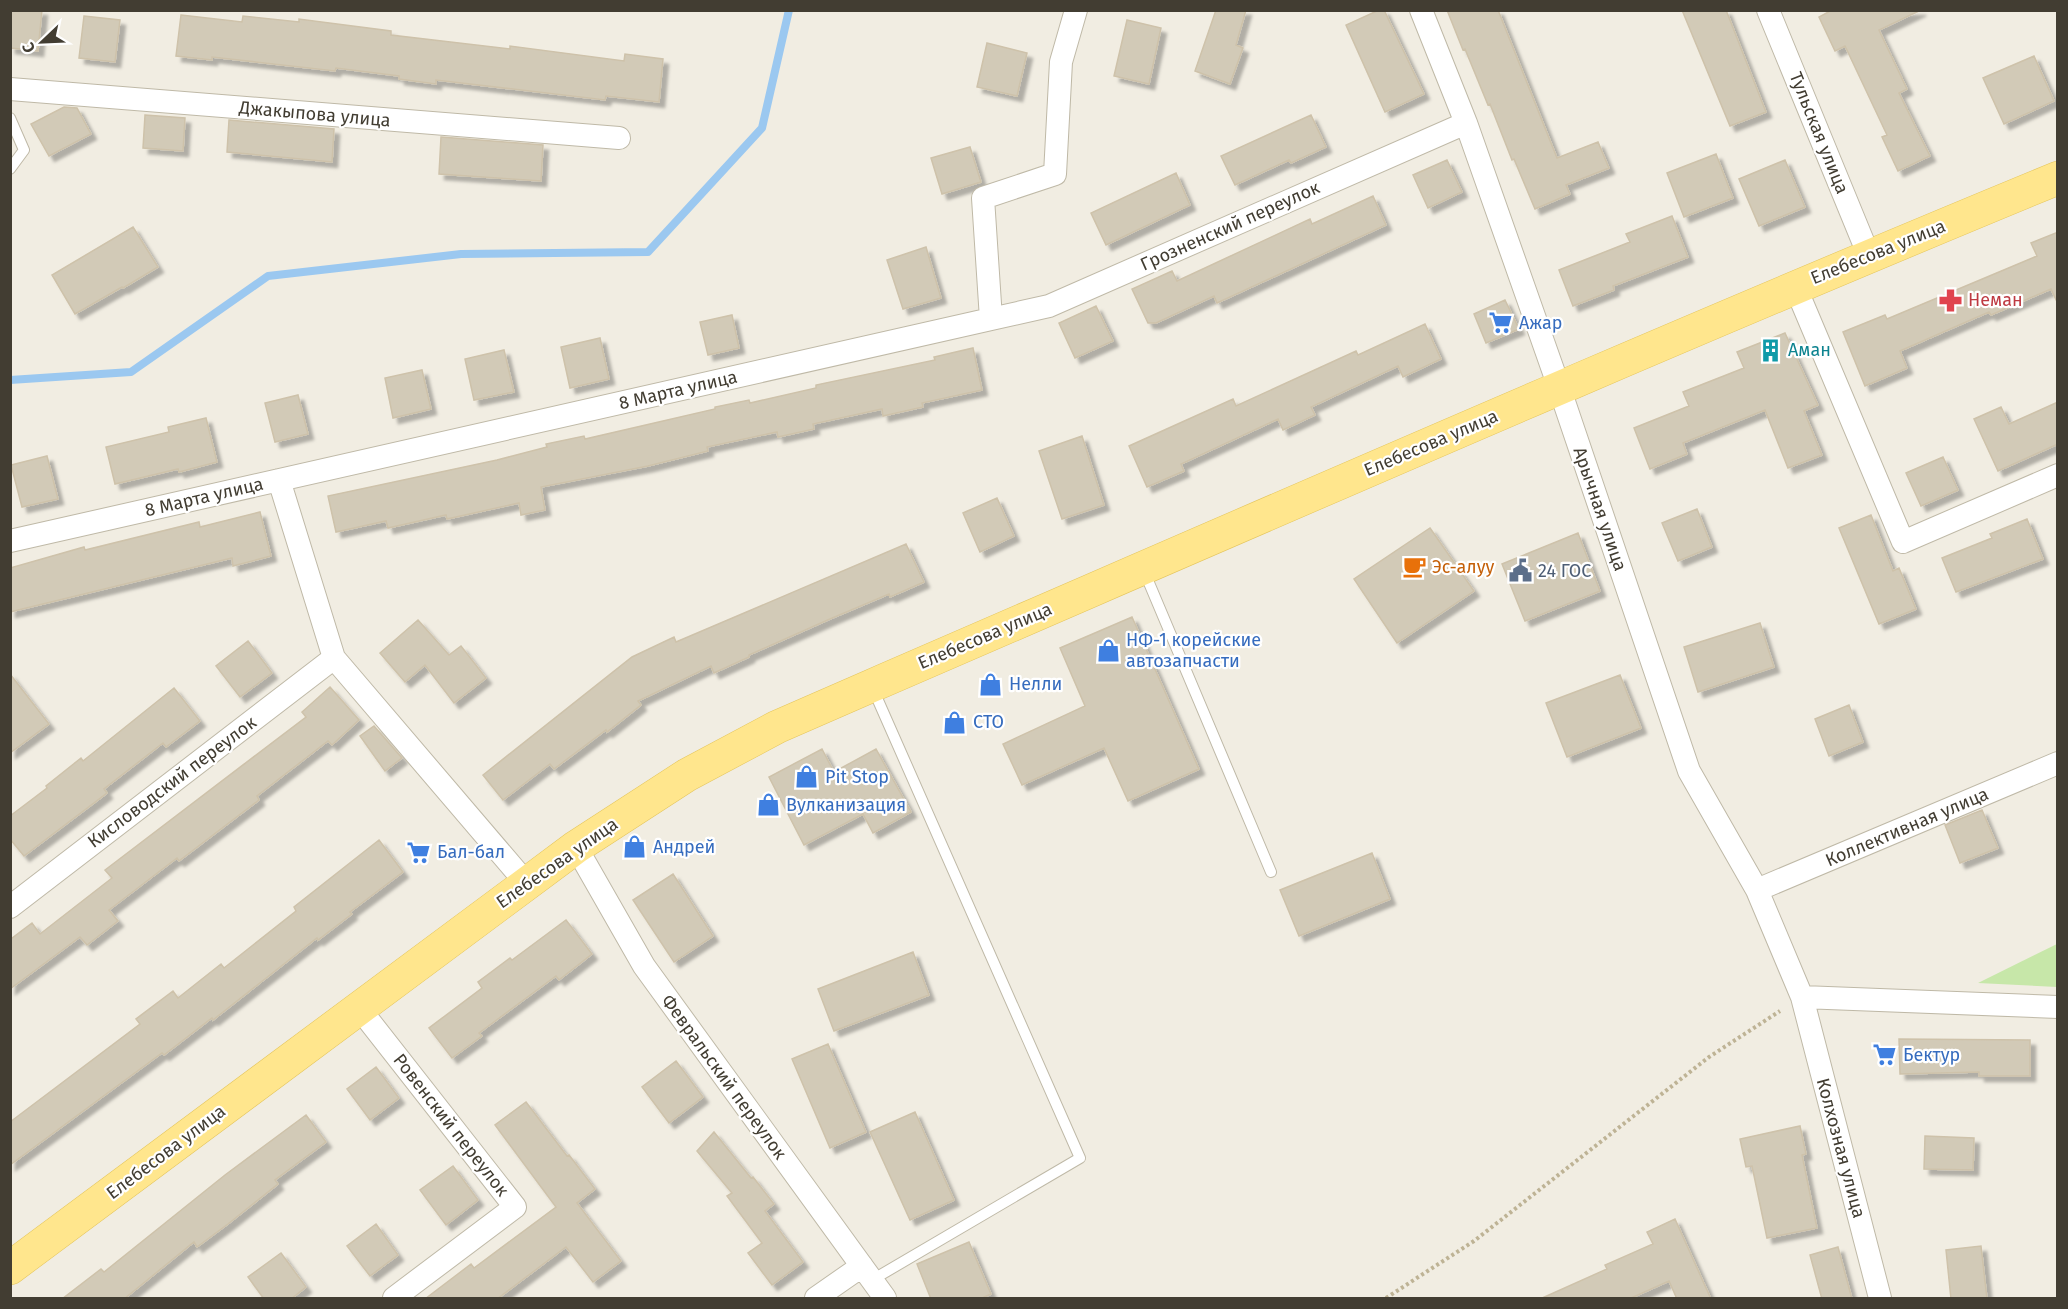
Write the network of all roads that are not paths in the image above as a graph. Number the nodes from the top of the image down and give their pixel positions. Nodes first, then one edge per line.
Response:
1 (1076, 10) edge
2 (1421, 10) edge
3 (1768, 10) edge
4 (10, 89) edge
5 (10, 118) edge
6 (1466, 123) junction
7 (619, 138) dead end
8 (10, 169) edge
9 (2058, 178) edge
10 (1869, 256) junction
11 (1795, 286) junction
12 (991, 319) junction
13 (1559, 387) junction
14 (2058, 475) edge
15 (279, 480) junction
16 (10, 541) edge
17 (1143, 568) junction
18 (334, 658) junction
19 (871, 686) junction
20 (2058, 763) edge
21 (576, 847) junction
22 (1271, 872) dead end
23 (527, 884) junction
24 (1756, 890) junction
25 (10, 907) edge
26 (1802, 997) junction
27 (2058, 1007) edge
28 (359, 1008) junction
29 (10, 1268) edge
30 (867, 1273) junction
31 (394, 1299) edge
32 (816, 1299) edge
33 (885, 1299) edge
34 (1880, 1299) edge

1 - 12 street
2 - 6 street, Арычная улица
3 - 10 street, Тульская улица
4 - 7 street, Джакыпова улица
5 - 8 lane
6 - 12 street, Грозненский переулок
6 - 13 street, Арычная улица
9 - 10 main road, Елебесова улица
10 - 11 main road, Елебесова улица
11 - 13 main road, Елебесова улица
11 - 14 street
12 - 15 street, 8 Марта улица
13 - 17 main road, Елебесова улица
13 - 24 street, Арычная улица
15 - 16 street, 8 Марта улица
15 - 18 street
17 - 19 main road, Елебесова улица
17 - 22 lane
18 - 23 street
18 - 25 street, Кисловодский переулок
19 - 21 main road, Елебесова улица
19 - 30 lane
20 - 24 street, Коллективная улица
21 - 23 main road, Елебесова улица
21 - 30 street, Февральский переулок
23 - 28 main road, Елебесова улица
24 - 26 street, Арычная улица
26 - 27 street
26 - 34 street, Колхозная улица
28 - 29 main road, Елебесова улица
28 - 31 street, Ровенский переулок
30 - 32 street
30 - 33 street, Февральский переулок

